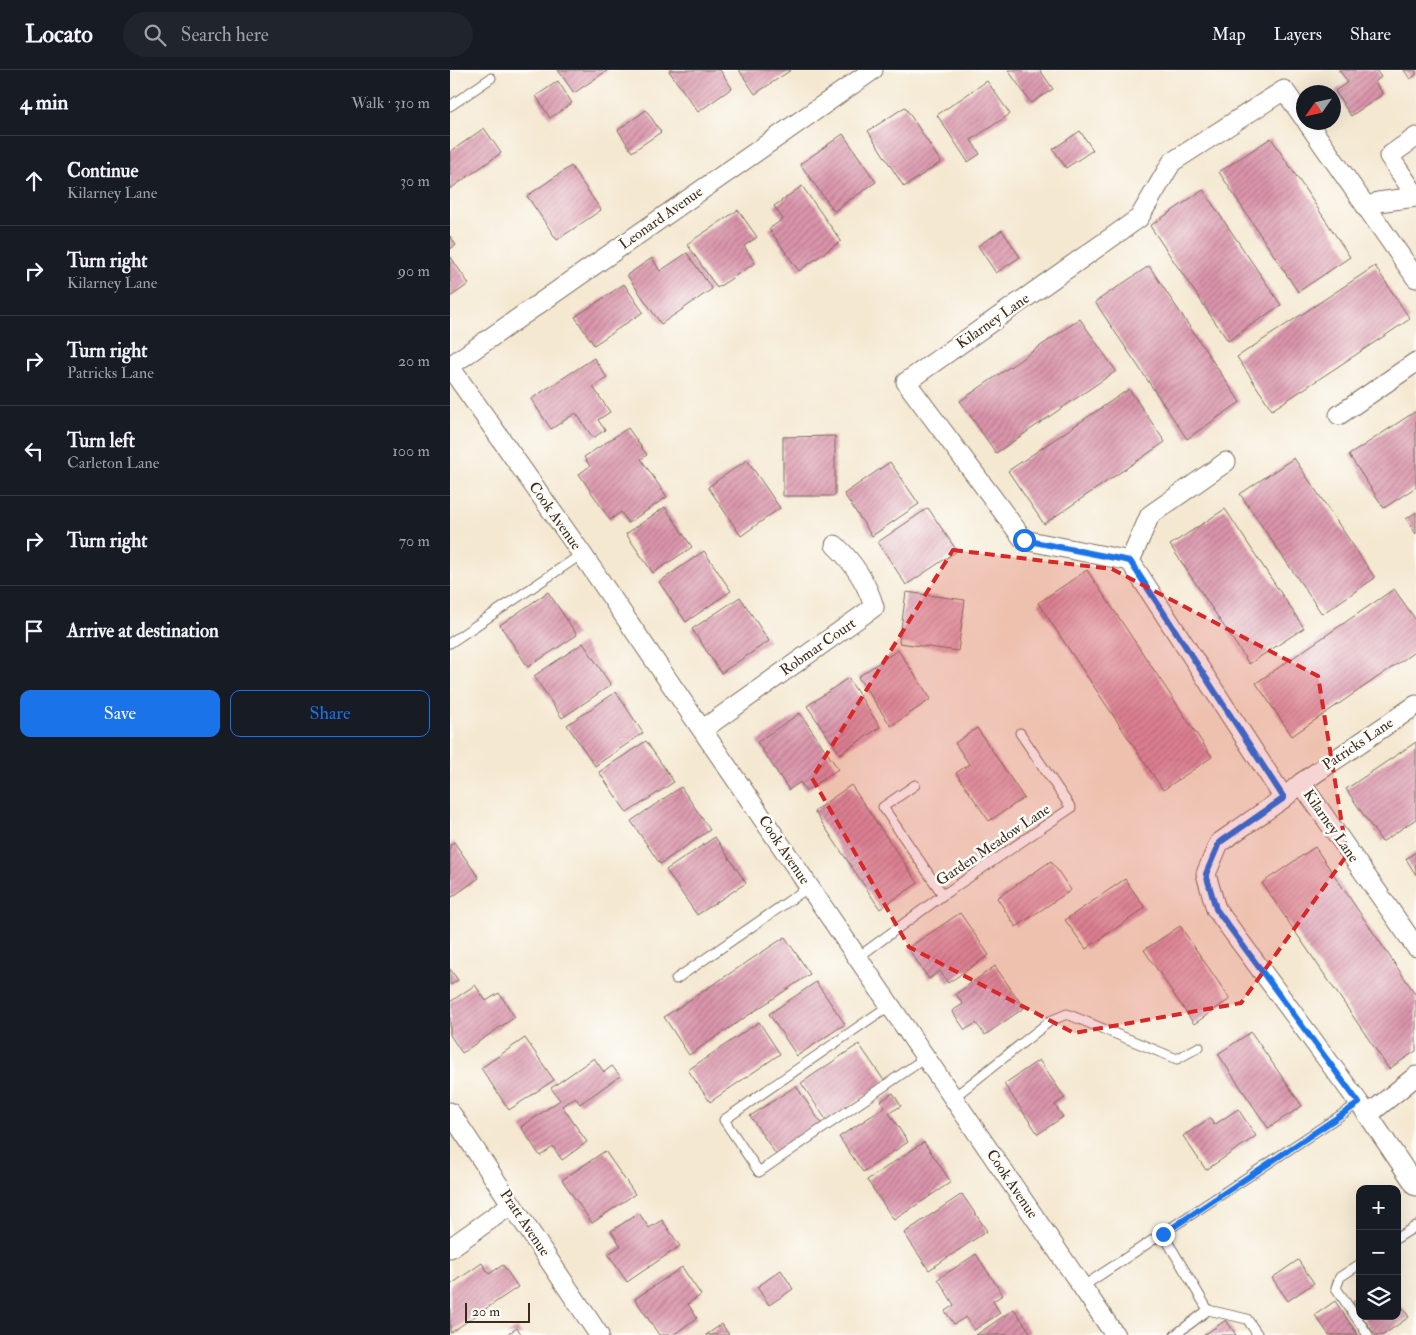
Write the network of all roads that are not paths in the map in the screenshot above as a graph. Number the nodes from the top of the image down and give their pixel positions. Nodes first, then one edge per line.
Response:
1 (873, 70) edge
2 (491, 78) dead end
3 (450, 106) edge
4 (1296, 107) edge
5 (1313, 130) edge
6 (1416, 137) edge
7 (1416, 196) edge
8 (1367, 209) junction
9 (1416, 278) edge
10 (1416, 362) edge
11 (450, 366) edge
12 (1339, 415) dead end
13 (1226, 462) dead end
14 (835, 545) dead end
15 (582, 554) junction
16 (1130, 561) junction
17 (450, 643) edge
18 (1416, 705) edge
19 (702, 730) junction
20 (1020, 733) dead end
21 (1301, 783) junction
22 (915, 785) dead end
23 (1284, 798) junction
24 (809, 887) junction
25 (943, 895) junction
26 (1416, 947) edge
27 (857, 958) junction
28 (676, 979) dead end
29 (890, 1005) junction
30 (1199, 1047) dead end
31 (926, 1058) junction
32 (1416, 1076) edge
33 (954, 1098) junction
34 (1363, 1109) junction
35 (450, 1112) edge
36 (1416, 1186) edge
37 (512, 1204) junction
38 (1416, 1226) edge
39 (1163, 1234) junction
40 (1401, 1235) edge
41 (450, 1248) edge
42 (1356, 1267) edge
43 (1082, 1287) junction
44 (1208, 1310) junction
45 (599, 1335) edge
46 (1115, 1335) edge
47 (1175, 1335) edge
48 (1258, 1335) edge
49 (1368, 1335) edge

1 - 11 street, Leonard Avenue
2 - 3 lane
4 - 16 street, Kilarney Lane
5 - 8 street
6 - 7 street
7 - 8 street
8 - 9 street
10 - 12 street
11 - 15 street, Cook Avenue
13 - 16 street
14 - 19 street, Robmar Court
15 - 17 lane
15 - 19 street, Cook Avenue
16 - 23 street, Kilarney Lane
18 - 21 street, Patricks Lane
19 - 24 street, Cook Avenue
20 - 25 lane, Garden Meadow Lane
21 - 23 street, Kilarney Lane
21 - 26 street, Kilarney Lane
22 - 25 lane
23 - 34 street
24 - 27 street, Cook Avenue
24 - 28 lane
25 - 27 lane, Garden Meadow Lane
27 - 29 street, Cook Avenue
29 - 31 street, Cook Avenue
29 - 31 lane
30 - 33 lane
31 - 33 street, Cook Avenue
32 - 34 street
33 - 43 street, Cook Avenue
34 - 36 street
34 - 39 lane
35 - 37 street, Pratt Avenue
37 - 41 street
37 - 45 street, Pratt Avenue
38 - 40 lane
39 - 43 lane
39 - 44 lane
42 - 49 lane
43 - 46 street, Cook Avenue
44 - 47 lane
44 - 48 lane

